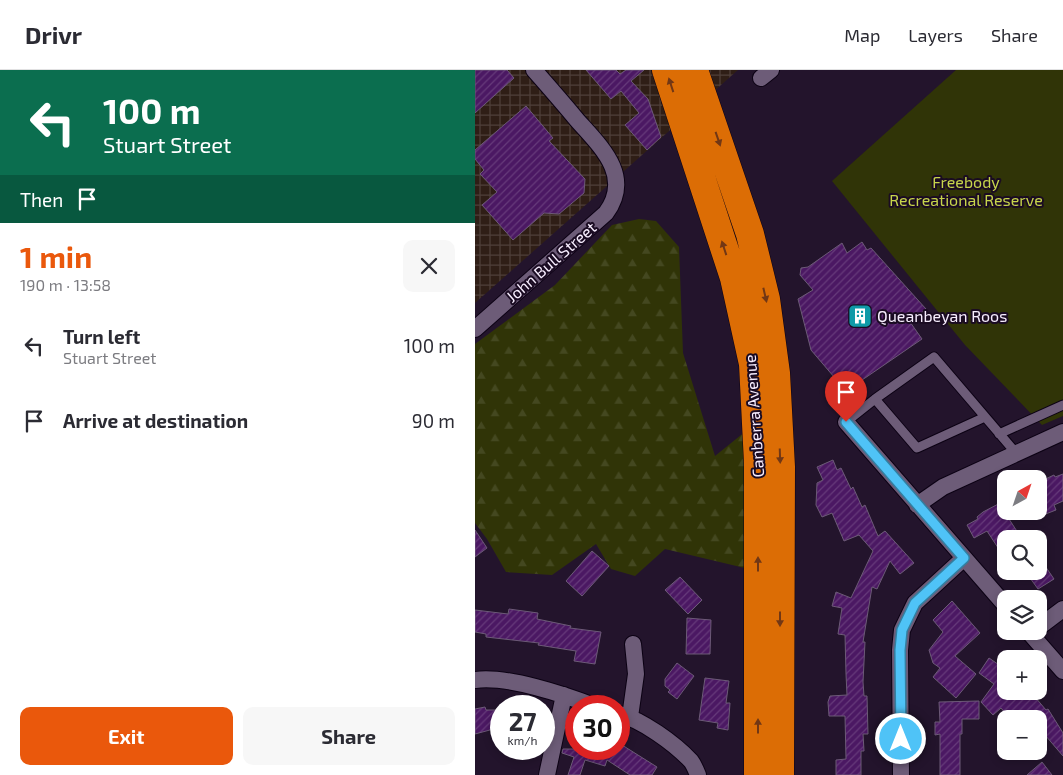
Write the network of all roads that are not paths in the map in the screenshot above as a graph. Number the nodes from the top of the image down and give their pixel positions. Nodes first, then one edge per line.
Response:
1 (534, 70) edge
2 (666, 70) edge
3 (694, 70) edge
4 (475, 329) edge
5 (875, 399) junction
6 (1063, 405) edge
7 (985, 417) junction
8 (846, 422) joint
9 (1063, 432) edge
10 (999, 434) junction
11 (1016, 452) junction
12 (917, 505) junction
13 (964, 558) junction
14 (997, 596) edge
15 (1063, 609) edge
16 (1047, 621) edge
17 (1040, 640) edge
18 (633, 644) dead end
19 (1063, 671) edge
20 (475, 680) edge
21 (564, 695) joint
22 (630, 695) edge
23 (630, 719) edge
24 (547, 775) edge
25 (698, 775) edge
26 (758, 775) edge
27 (780, 775) edge
28 (901, 775) edge

1 - 4 street, John Bull Street
26 -> 2 highway, Canberra Avenue
3 -> 27 highway, Canberra Avenue
5 - 7 lane
5 - 7 lane
5 - 8 lane
6 - 10 lane
7 - 10 lane
8 - 12 street
9 - 11 street
10 - 11 lane
11 - 12 street
12 - 13 street
13 - 14 street
13 - 28 street
15 - 16 street
17 - 19 street
18 - 22 street
20 - 21 street
21 - 24 street
23 - 25 street

